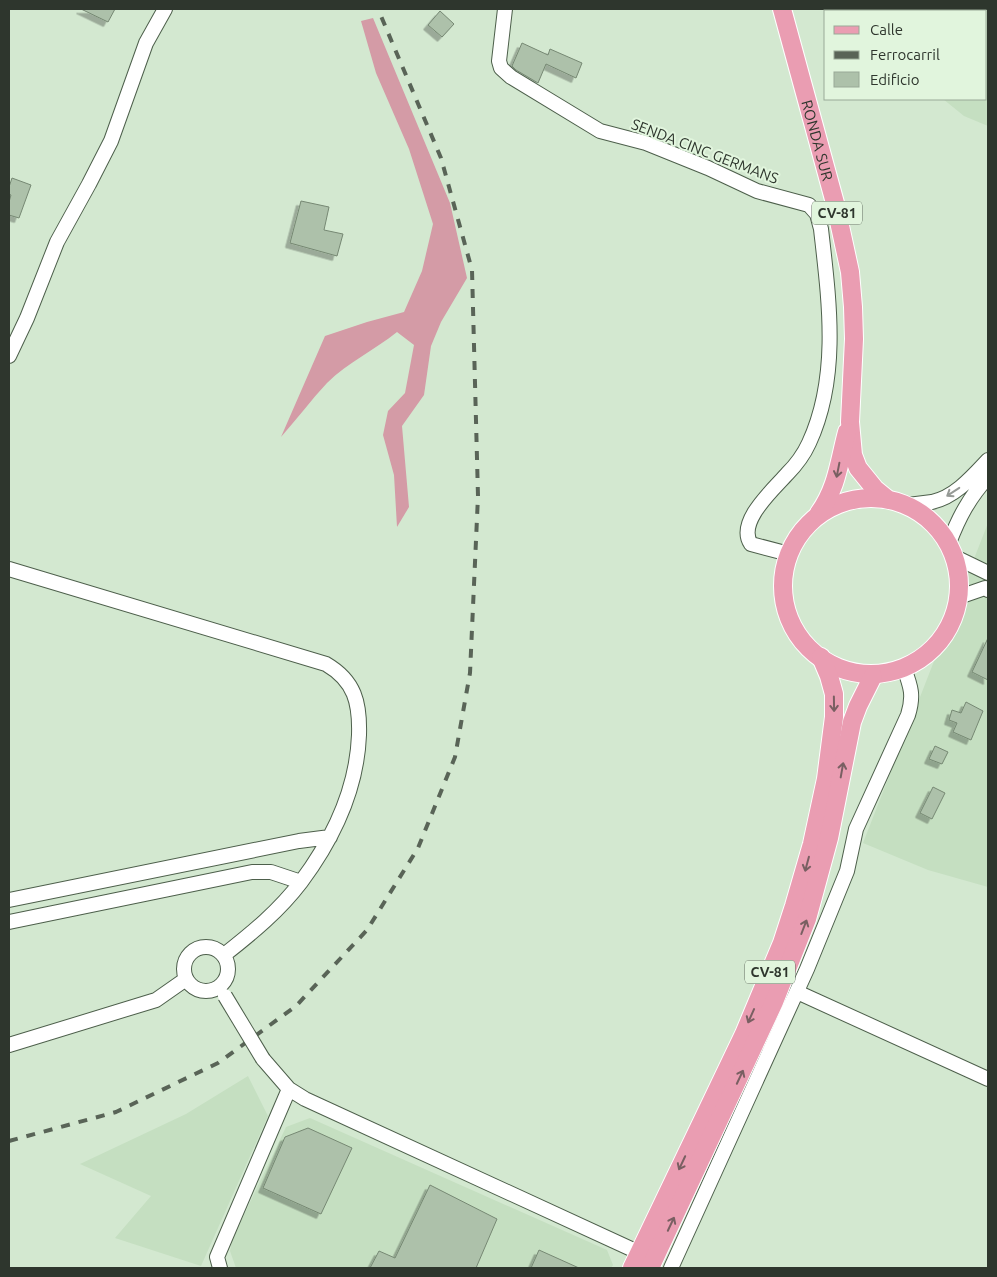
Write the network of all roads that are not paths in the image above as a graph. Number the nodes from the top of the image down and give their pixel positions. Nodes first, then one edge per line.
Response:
1 (165, 9) edge
2 (505, 9) edge
3 (782, 9) edge
4 (9, 356) edge
5 (850, 422) junction
6 (988, 460) edge
7 (988, 477) edge
8 (886, 498) junction
9 (908, 504) junction
10 (818, 515) junction
11 (952, 550) junction
12 (789, 554) junction
13 (9, 570) edge
14 (988, 573) edge
15 (987, 587) edge
16 (959, 597) junction
17 (820, 657) junction
18 (904, 668) junction
19 (873, 676) junction
20 (330, 837) junction
21 (301, 882) junction
22 (9, 900) edge
23 (9, 922) edge
24 (224, 955) junction
25 (186, 979) junction
26 (222, 991) junction
27 (797, 992) junction
28 (9, 1045) edge
29 (988, 1079) edge
30 (290, 1089) junction
31 (636, 1260) edge
32 (215, 1267) edge
33 (650, 1268) edge
34 (670, 1268) edge

1 - 4 street
2 - 12 street, SENDA CINC GERMANS
3 - 5 main road, RONDA SUR / CV-81
5 - 8 main road, RONDA SUR / CV-81
5 -> 10 main road, RONDA SUR / CV-81
6 -> 9 street
7 - 11 street
8 - 9 main road, CV-81
8 - 10 main road, CV-81
9 - 11 main road, CV-81
10 - 12 main road, CV-81
11 - 14 street
11 - 16 main road, CV-81
12 - 17 main road, CV-81
13 - 20 street
15 - 16 street
16 - 18 main road, CV-81
17 - 19 main road, CV-81
17 -> 31 main road, CV-81
18 - 19 main road, CV-81
18 - 27 street
33 -> 19 main road, CV-81
20 - 21 street
20 - 22 street
21 - 23 street
21 - 24 street
24 - 25 street
24 - 26 street
25 - 26 street
25 - 28 street
26 - 30 street, bridge
27 - 29 street
27 - 34 street
30 - 31 street
30 - 32 street

